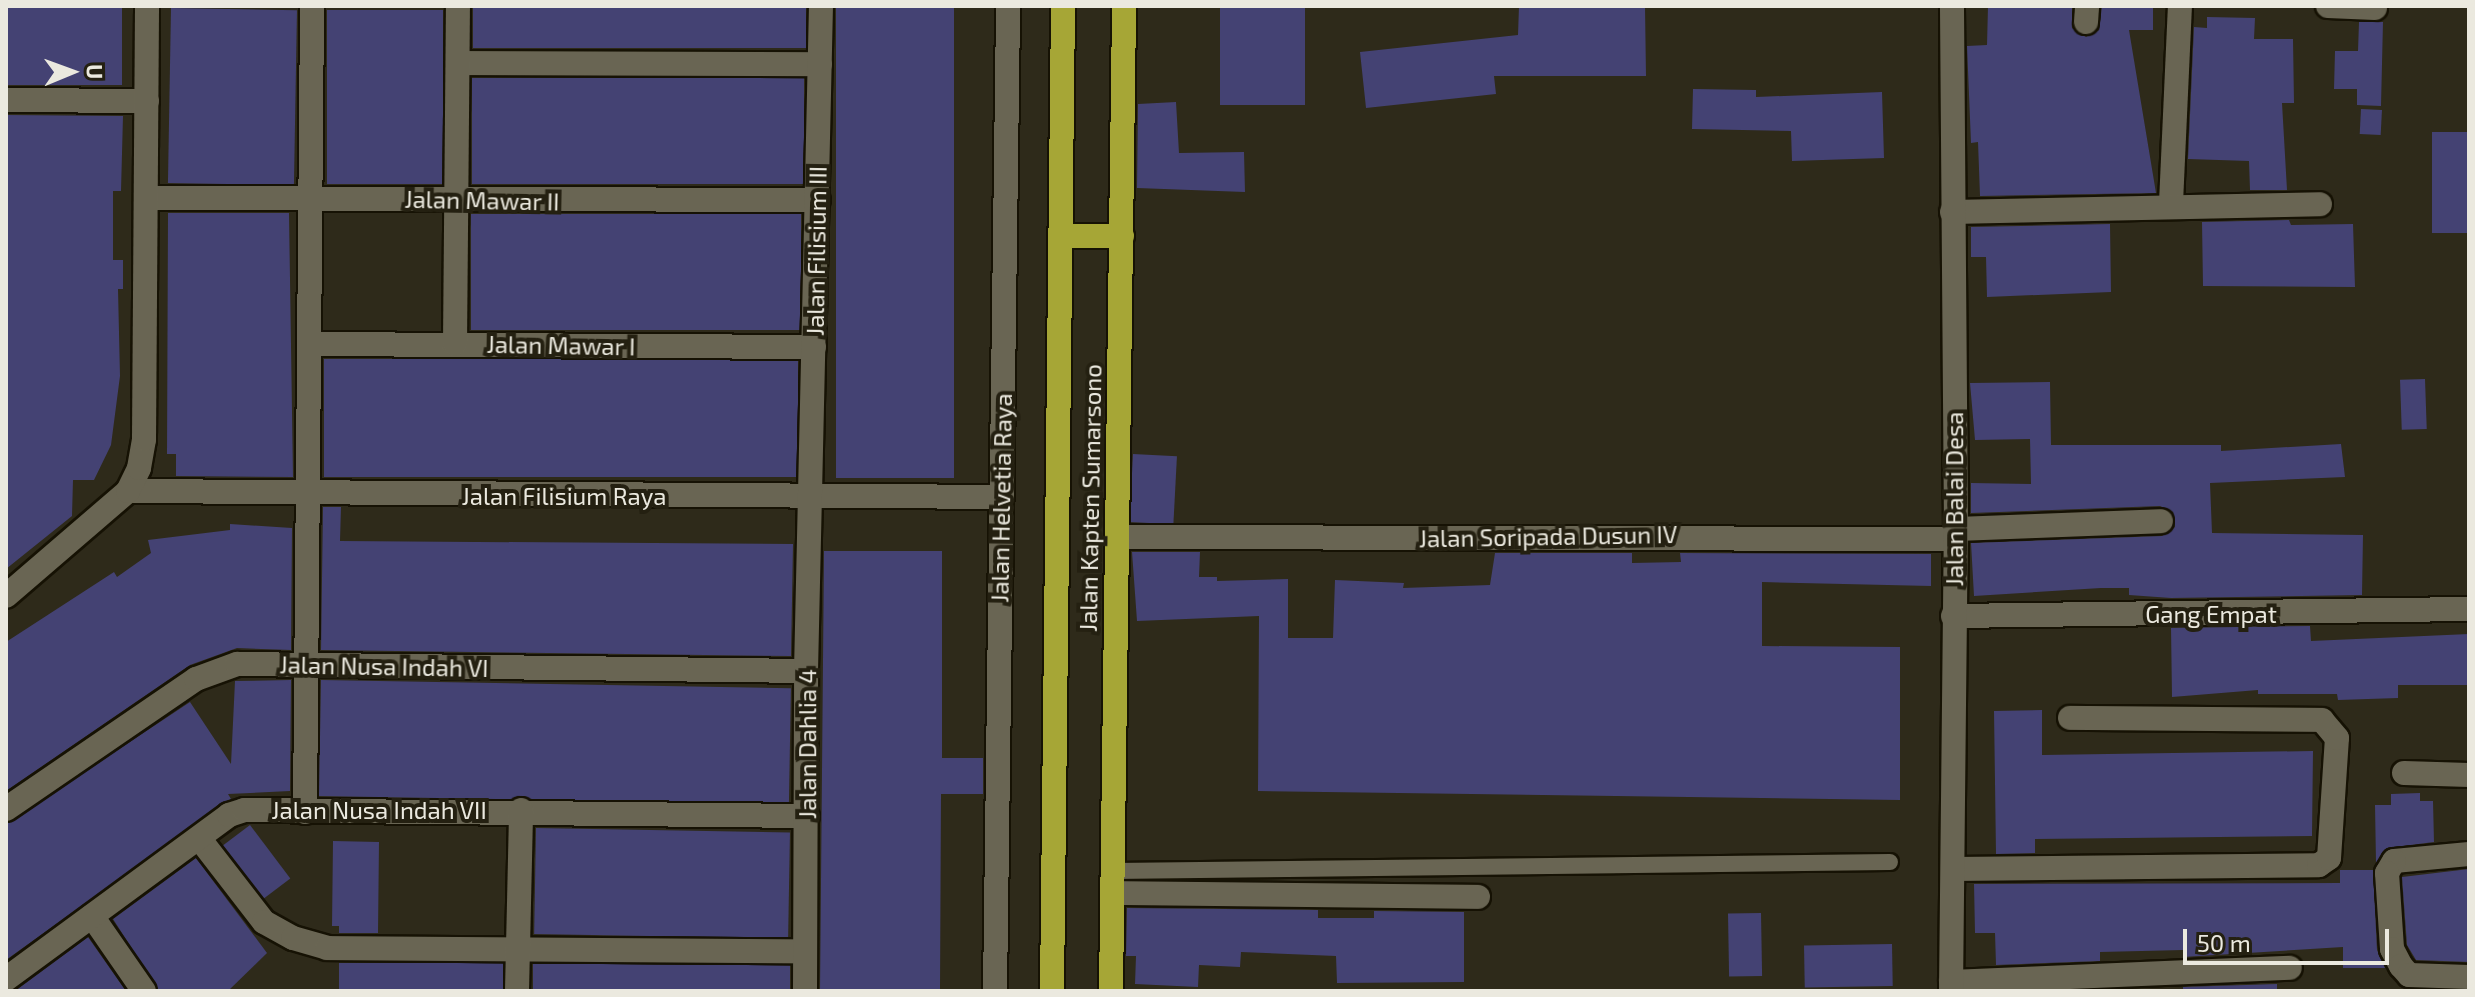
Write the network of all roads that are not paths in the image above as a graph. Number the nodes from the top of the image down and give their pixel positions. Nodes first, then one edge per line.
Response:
1 (147, 6) edge
2 (312, 6) edge
3 (458, 6) edge
4 (821, 6) edge
5 (1008, 6) edge
6 (1063, 6) edge
7 (1124, 6) edge
8 (1952, 6) edge
9 (2180, 6) edge
10 (2328, 6) edge
11 (2375, 8) dead end
12 (458, 63) junction
13 (820, 64) junction
14 (6, 100) edge
15 (147, 101) junction
16 (309, 197) junction
17 (146, 198) junction
18 (818, 200) junction
19 (457, 201) junction
20 (2171, 203) junction
21 (2320, 204) dead end
22 (1952, 212) junction
23 (1060, 236) junction
24 (1122, 236) junction
25 (309, 344) junction
26 (455, 344) junction
27 (814, 347) junction
28 (128, 491) junction
29 (308, 496) junction
30 (812, 496) junction
31 (1001, 497) junction
32 (2161, 521) dead end
33 (1956, 534) junction
34 (1130, 537) junction
35 (6, 596) edge
36 (2469, 609) edge
37 (1953, 616) junction
38 (307, 666) junction
39 (806, 671) junction
40 (2070, 718) dead end
41 (2404, 773) dead end
42 (2469, 775) edge
43 (6, 809) edge
44 (521, 810) junction
45 (305, 812) junction
46 (807, 816) junction
47 (199, 838) junction
48 (2469, 854) edge
49 (1890, 862) dead end
50 (1953, 869) junction
51 (1113, 882) junction
52 (1478, 897) dead end
53 (92, 916) junction
54 (517, 947) junction
55 (805, 951) junction
56 (2290, 968) dead end
57 (2469, 977) edge
58 (6, 979) edge
59 (1951, 986) edge
60 (144, 991) edge
61 (517, 991) edge
62 (805, 991) edge
63 (995, 991) edge
64 (1052, 991) edge
65 (1111, 991) edge

1 - 15 street
2 - 16 street
3 - 12 street
4 - 13 street, Jalan Filisium III
5 - 31 street, Jalan Helvetia Raya
6 - 23 highway, Jalan Kapten Sumarsono
7 - 24 highway, Jalan Kapten Sumarsono
8 - 22 street, Jalan Balai Desa
9 - 20 street
10 - 11 street
12 - 13 street
12 - 19 street
13 - 18 street, Jalan Filisium III
14 - 15 street
15 - 17 street
16 - 17 street, Jalan Mawar II
16 - 19 street, Jalan Mawar II
16 - 25 street
17 - 28 street
18 - 19 street, Jalan Mawar II
18 - 27 street, Jalan Filisium III
19 - 26 street
20 - 21 street
20 - 22 street
22 - 33 street, Jalan Balai Desa
23 - 24 highway
23 - 64 highway, Jalan Kapten Sumarsono
24 - 34 highway, Jalan Kapten Sumarsono
25 - 26 street, Jalan Mawar I
25 - 29 street
26 - 27 street, Jalan Mawar I
27 - 30 street, Jalan Filisium III
28 - 29 street, Jalan Filisium Raya
28 - 35 street
29 - 30 street, Jalan Filisium Raya
29 - 38 street
30 - 31 street, Jalan Filisium Raya
30 - 39 street, Jalan Dahlia 4
31 - 63 street, Jalan Helvetia Raya
32 - 33 street, Jalan Soripada Dusun IV
33 - 34 street, Jalan Soripada Dusun IV
33 - 37 street, Jalan Balai Desa
34 - 51 highway, Jalan Kapten Sumarsono
36 - 37 street, Gang Empat
37 - 50 street, Jalan Balai Desa
38 - 39 street, Jalan Nusa Indah VI
38 - 43 street, Jalan Nusa Indah VI
38 - 45 street
39 - 46 street, Jalan Dahlia 4
40 - 50 street
41 - 42 street
44 - 45 street, Jalan Nusa Indah VII
44 - 46 street, Jalan Nusa Indah VII
44 - 54 street
45 - 47 street, Jalan Nusa Indah VII
46 - 55 street, Jalan Dahlia 4
47 - 53 street, Jalan Nusa Indah VII
47 - 54 street
48 - 57 street
49 - 51 lane
50 - 59 street, Jalan Balai Desa
51 - 52 street
51 - 65 highway, Jalan Kapten Sumarsono
53 - 58 street, Jalan Nusa Indah VII
53 - 60 street
54 - 55 street
54 - 61 street
55 - 62 street, Jalan Dahlia 4
56 - 59 street

